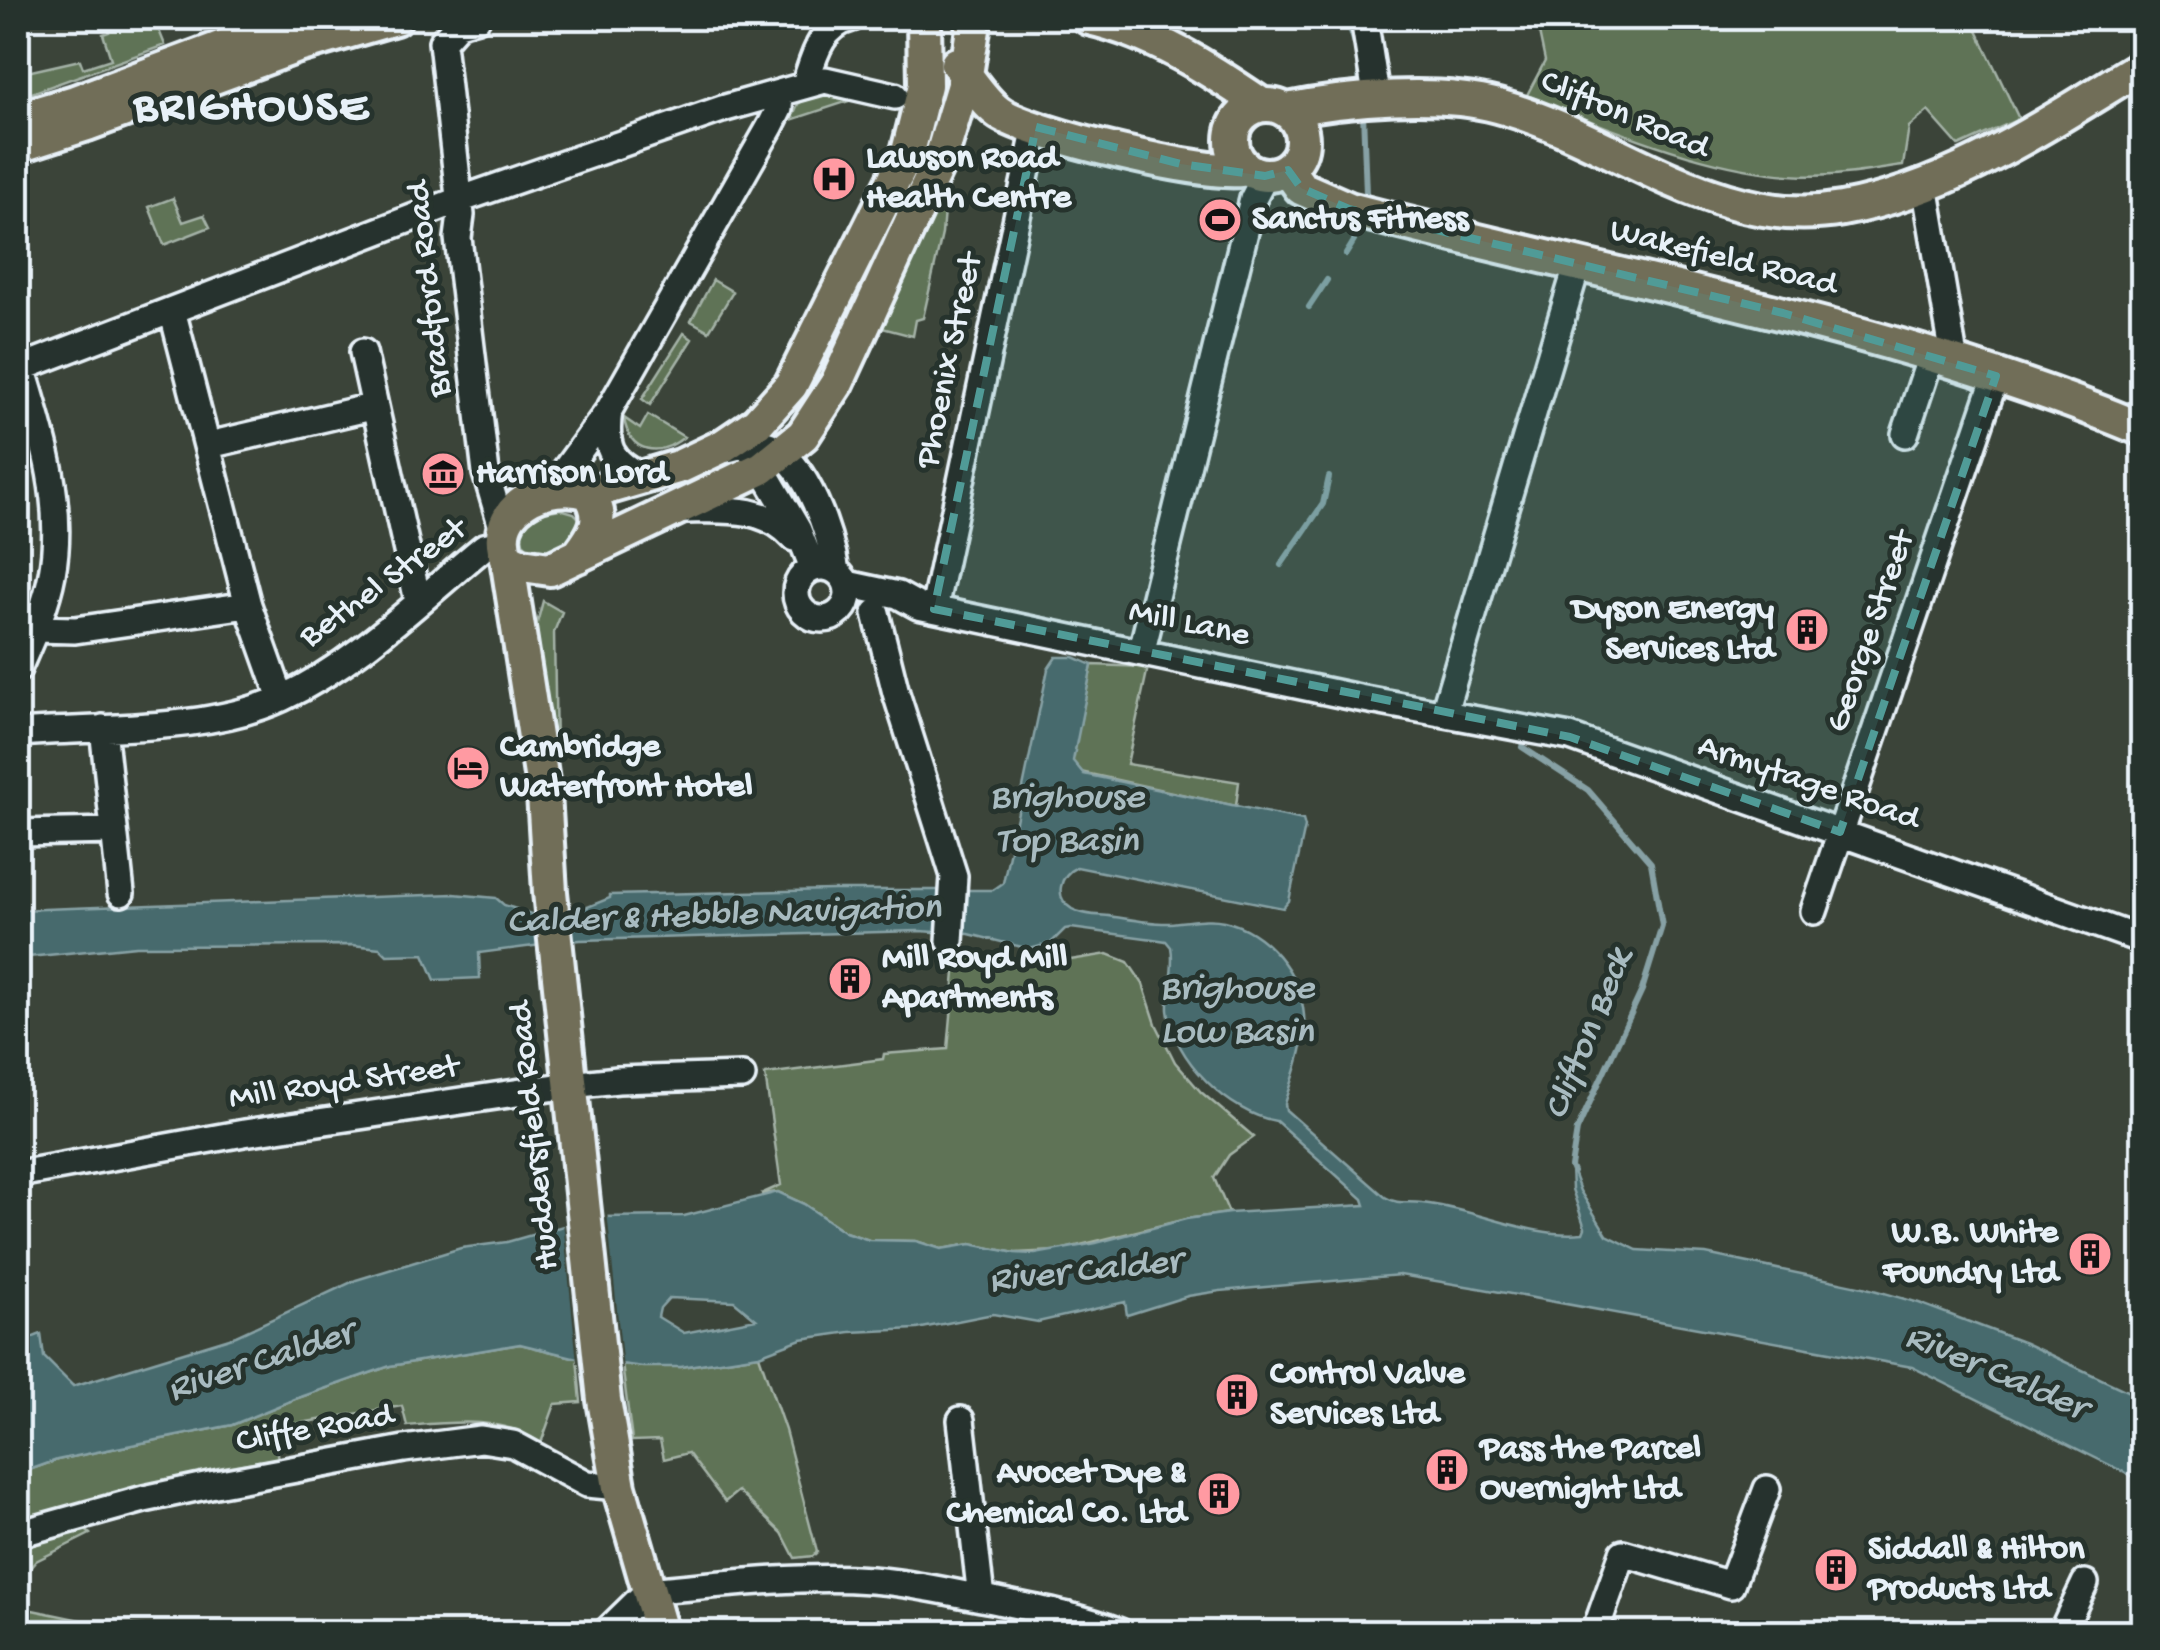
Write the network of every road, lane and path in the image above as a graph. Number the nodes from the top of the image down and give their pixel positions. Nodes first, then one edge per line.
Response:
1 (302, 18) edge
2 (394, 18) edge
3 (477, 18) edge
4 (852, 18) edge
5 (1089, 18) edge
6 (1364, 18) edge
7 (980, 21) edge
8 (941, 45) edge
9 (2142, 66) edge
10 (793, 89) junction
11 (910, 91) junction
12 (1364, 102) junction
13 (956, 107) junction
14 (1275, 108) junction
15 (999, 113) junction
16 (18, 119) edge
17 (1036, 127) junction
18 (18, 146) edge
19 (1266, 172) junction
20 (1925, 185) junction
21 (460, 200) junction
22 (1578, 264) junction
23 (172, 310) junction
24 (363, 352) dead end
25 (1943, 359) junction
26 (20, 368) edge
27 (1996, 376) junction
28 (363, 409) dead end
29 (609, 410) junction
30 (2142, 429) edge
31 (1905, 434) dead end
32 (606, 438) junction
33 (209, 444) junction
34 (775, 448) junction
35 (642, 478) junction
36 (573, 492) junction
37 (680, 510) junction
38 (503, 543) junction
39 (564, 563) junction
40 (832, 574) junction
41 (418, 601) junction
42 (248, 605) junction
43 (926, 608) junction
44 (876, 613) junction
45 (838, 614) junction
46 (517, 626) junction
47 (36, 629) junction
48 (1142, 650) junction
49 (18, 669) edge
50 (281, 698) junction
51 (1444, 712) junction
52 (103, 728) junction
53 (18, 733) edge
54 (114, 831) junction
55 (1840, 832) junction
56 (18, 833) edge
57 (121, 893) dead end
58 (1814, 911) dead end
59 (2142, 940) edge
60 (950, 941) dead end
61 (742, 1076) dead end
62 (570, 1085) junction
63 (18, 1174) edge
64 (961, 1420) dead end
65 (620, 1487) junction
66 (1767, 1488) dead end
67 (18, 1534) edge
68 (2085, 1583) dead end
69 (648, 1590) junction
70 (981, 1598) junction
71 (606, 1632) edge
72 (661, 1632) edge
73 (1120, 1632) edge
74 (1594, 1632) edge
75 (2062, 1632) edge

1 - 16 main road
2 - 18 main road
3 - 21 street, Bradford Road
4 - 10 street
5 - 14 main road
6 - 12 street
7 - 8 main road
8 - 11 main road
8 - 13 main road
8 - 15 main road
9 - 20 main road, Clifton Road
10 - 11 street
10 - 21 street
10 - 29 street
11 - 34 main road
12 - 14 main road, Clifton Road
12 - 20 main road, Clifton Road
13 - 15 main road
13 - 34 main road
14 - 19 main road
14 - 19 main road
15 - 17 main road
17 - 19 main road
17 - 43 street, Phoenix Street
19 - 22 main road, Wakefield Road
19 - 48 street
20 - 25 street
21 - 23 street
21 - 38 street, Bradford Road
22 - 25 main road, Wakefield Road
22 - 51 street
23 - 26 street
23 - 33 street
24 - 41 street
25 - 27 main road, Wakefield Road
25 - 31 street
26 - 47 street
27 - 30 main road, Wakefield Road
27 - 55 street, George Street
28 - 33 street
29 - 32 street
29 - 36 street
32 - 35 street
32 - 36 street
33 - 42 street
34 - 35 main road
34 - 37 main road
34 - 40 street
35 - 36 main road
36 - 38 main road
36 - 39 main road
37 - 39 main road
37 - 40 street
38 - 39 main road
38 - 41 street, Bethel Street
38 - 46 main road, Huddersfield Road
39 - 46 main road
40 - 43 street, Mill Lane
40 - 45 street
40 - 45 street, Mill Lane
41 - 50 street, Bethel Street
42 - 47 street
42 - 50 street
43 - 44 street, Mill Lane
43 - 48 street, Mill Lane
44 - 45 street, Mill Lane
44 - 60 street
46 - 62 main road, Huddersfield Road
47 - 49 street
48 - 51 street, Mill Lane
50 - 52 street, Bethel Street
51 - 55 street, Armytage Road
52 - 53 street, Bethel Street
52 - 54 street
54 - 56 street
54 - 57 street
55 - 58 street, George Street
55 - 59 street, Armytage Road
61 - 62 street, Mill Royd Street
62 - 63 street, Mill Royd Street
62 - 65 main road, Huddersfield Road
64 - 70 street
65 - 67 street, Cliffe Road
65 - 69 main road, Huddersfield Road
66 - 74 street
68 - 75 street
69 - 70 street
69 - 71 street
69 - 72 main road, Huddersfield Road
70 - 73 street

